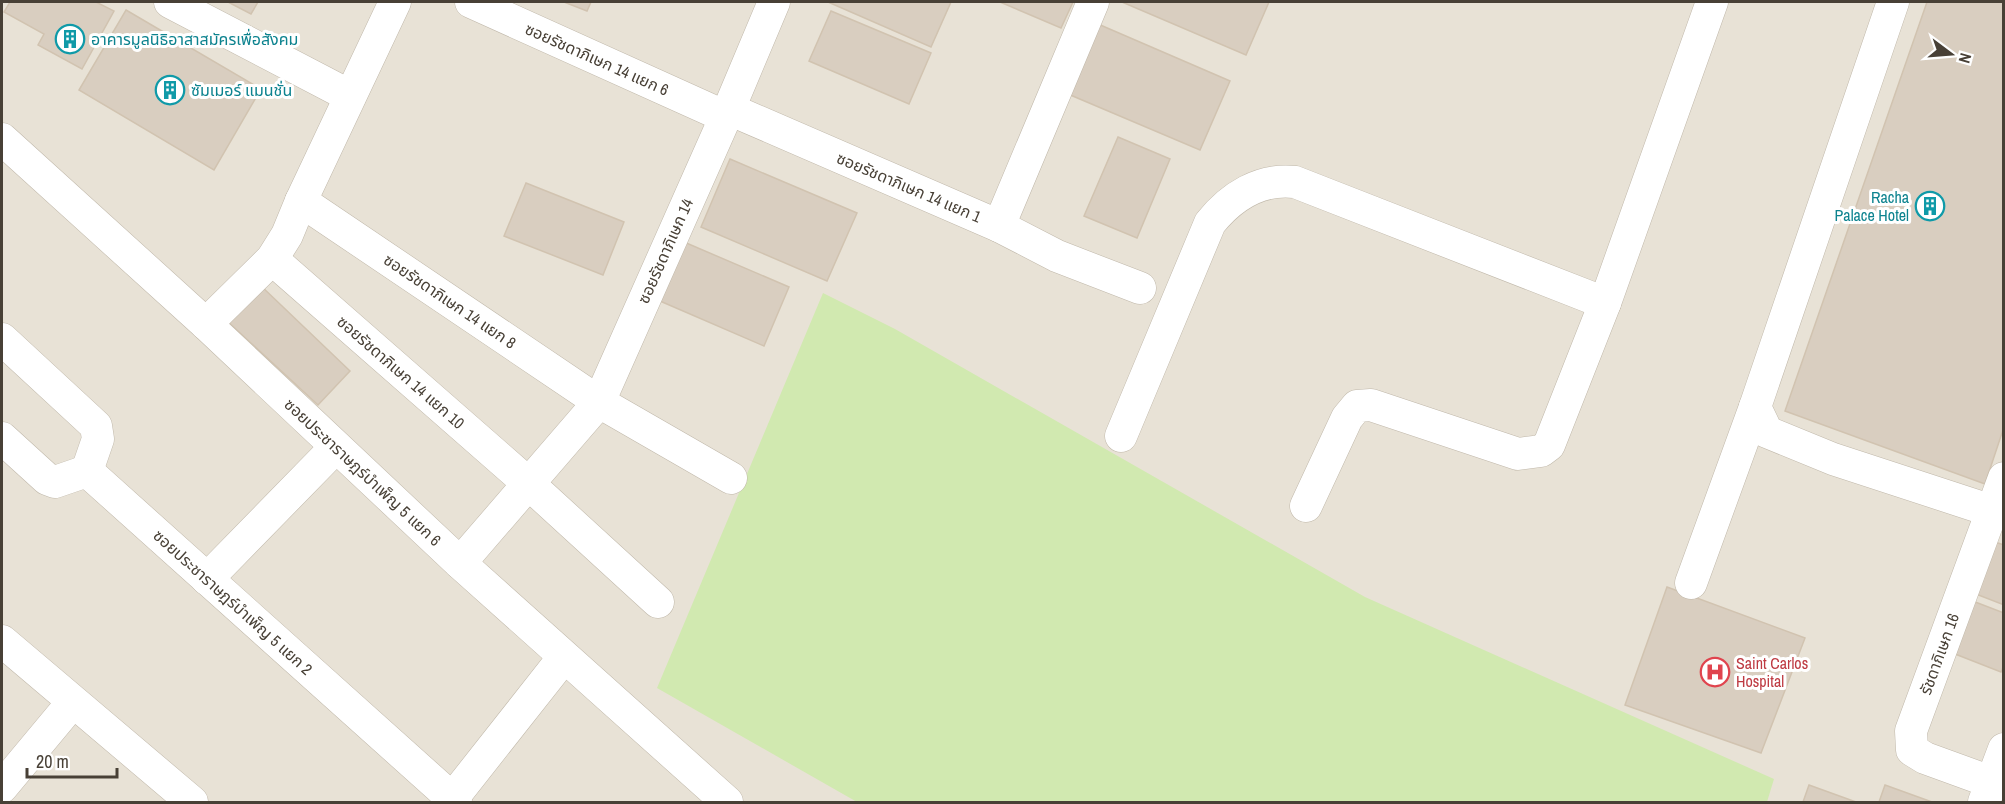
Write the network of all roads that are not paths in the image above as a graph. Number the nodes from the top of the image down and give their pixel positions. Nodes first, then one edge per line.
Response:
1 (170, 2) edge
2 (395, 2) edge
3 (471, 2) edge
4 (774, 2) edge
5 (1093, 2) edge
6 (1712, 2) edge
7 (1893, 2) edge
8 (350, 96) junction
9 (726, 113) junction
10 (2, 139) edge
11 (301, 201) junction
12 (999, 226) junction
13 (272, 259) junction
14 (1140, 288) dead end
15 (1605, 303) junction
16 (207, 324) junction
17 (2, 339) edge
18 (599, 402) junction
19 (1755, 407) junction
20 (1121, 436) dead end
21 (2, 438) edge
22 (336, 447) junction
23 (87, 471) junction
24 (731, 478) dead end
25 (2004, 478) edge
26 (529, 484) junction
27 (1306, 506) dead end
28 (1992, 511) junction
29 (460, 563) junction
30 (207, 579) junction
31 (1691, 583) dead end
32 (658, 602) dead end
33 (2, 641) edge
34 (564, 657) junction
35 (72, 703) junction
36 (2004, 748) edge
37 (2, 787) edge
38 (1987, 792) edge
39 (454, 801) edge
40 (192, 802) edge
41 (727, 802) edge

1 - 8 street
2 - 8 street
3 - 9 street, ซอยรัชดาภิเษก 14 แยก 6
4 - 9 street, ซอยรัชดาภิเษก 14
5 - 12 street, ซอยรัชดาภิเษก 14 แยก 1
6 - 15 street
7 - 19 street
8 - 11 street
9 - 12 street, ซอยรัชดาภิเษก 14 แยก 1
9 - 18 street, ซอยรัชดาภิเษก 14
10 - 16 street, ซอยประชาราษฎร์บำเพ็ญ 5 แยก 6
11 - 13 street
11 - 18 street, ซอยรัชดาภิเษก 14 แยก 8
12 - 14 street
13 - 16 street
13 - 26 street, ซอยรัชดาภิเษก 14 แยก 10
15 - 20 street
15 - 27 street
16 - 22 street, ซอยประชาราษฎร์บำเพ็ญ 5 แยก 6
17 - 23 street
18 - 24 street, ซอยรัชดาภิเษก 14 แยก 8
18 - 26 street, ซอยรัชดาภิเษก 14
19 - 28 street
19 - 31 street
21 - 23 street
22 - 29 street, ซอยประชาราษฎร์บำเพ็ญ 5 แยก 6
22 - 30 street
23 - 30 street, ซอยประชาราษฎร์บำเพ็ญ 5 แยก 2
25 - 28 street, รัชดาภิเษก 16
26 - 29 street, ซอยรัชดาภิเษก 14
26 - 32 street, ซอยรัชดาภิเษก 14 แยก 10
28 - 38 street, รัชดาภิเษก 16
29 - 34 street, ซอยประชาราษฎร์บำเพ็ญ 5 แยก 6
30 - 39 street, ซอยประชาราษฎร์บำเพ็ญ 5 แยก 2
33 - 35 street
34 - 39 street
34 - 41 street, ซอยประชาราษฎร์บำเพ็ญ 5 แยก 6
35 - 37 street
35 - 40 street
36 - 38 street

